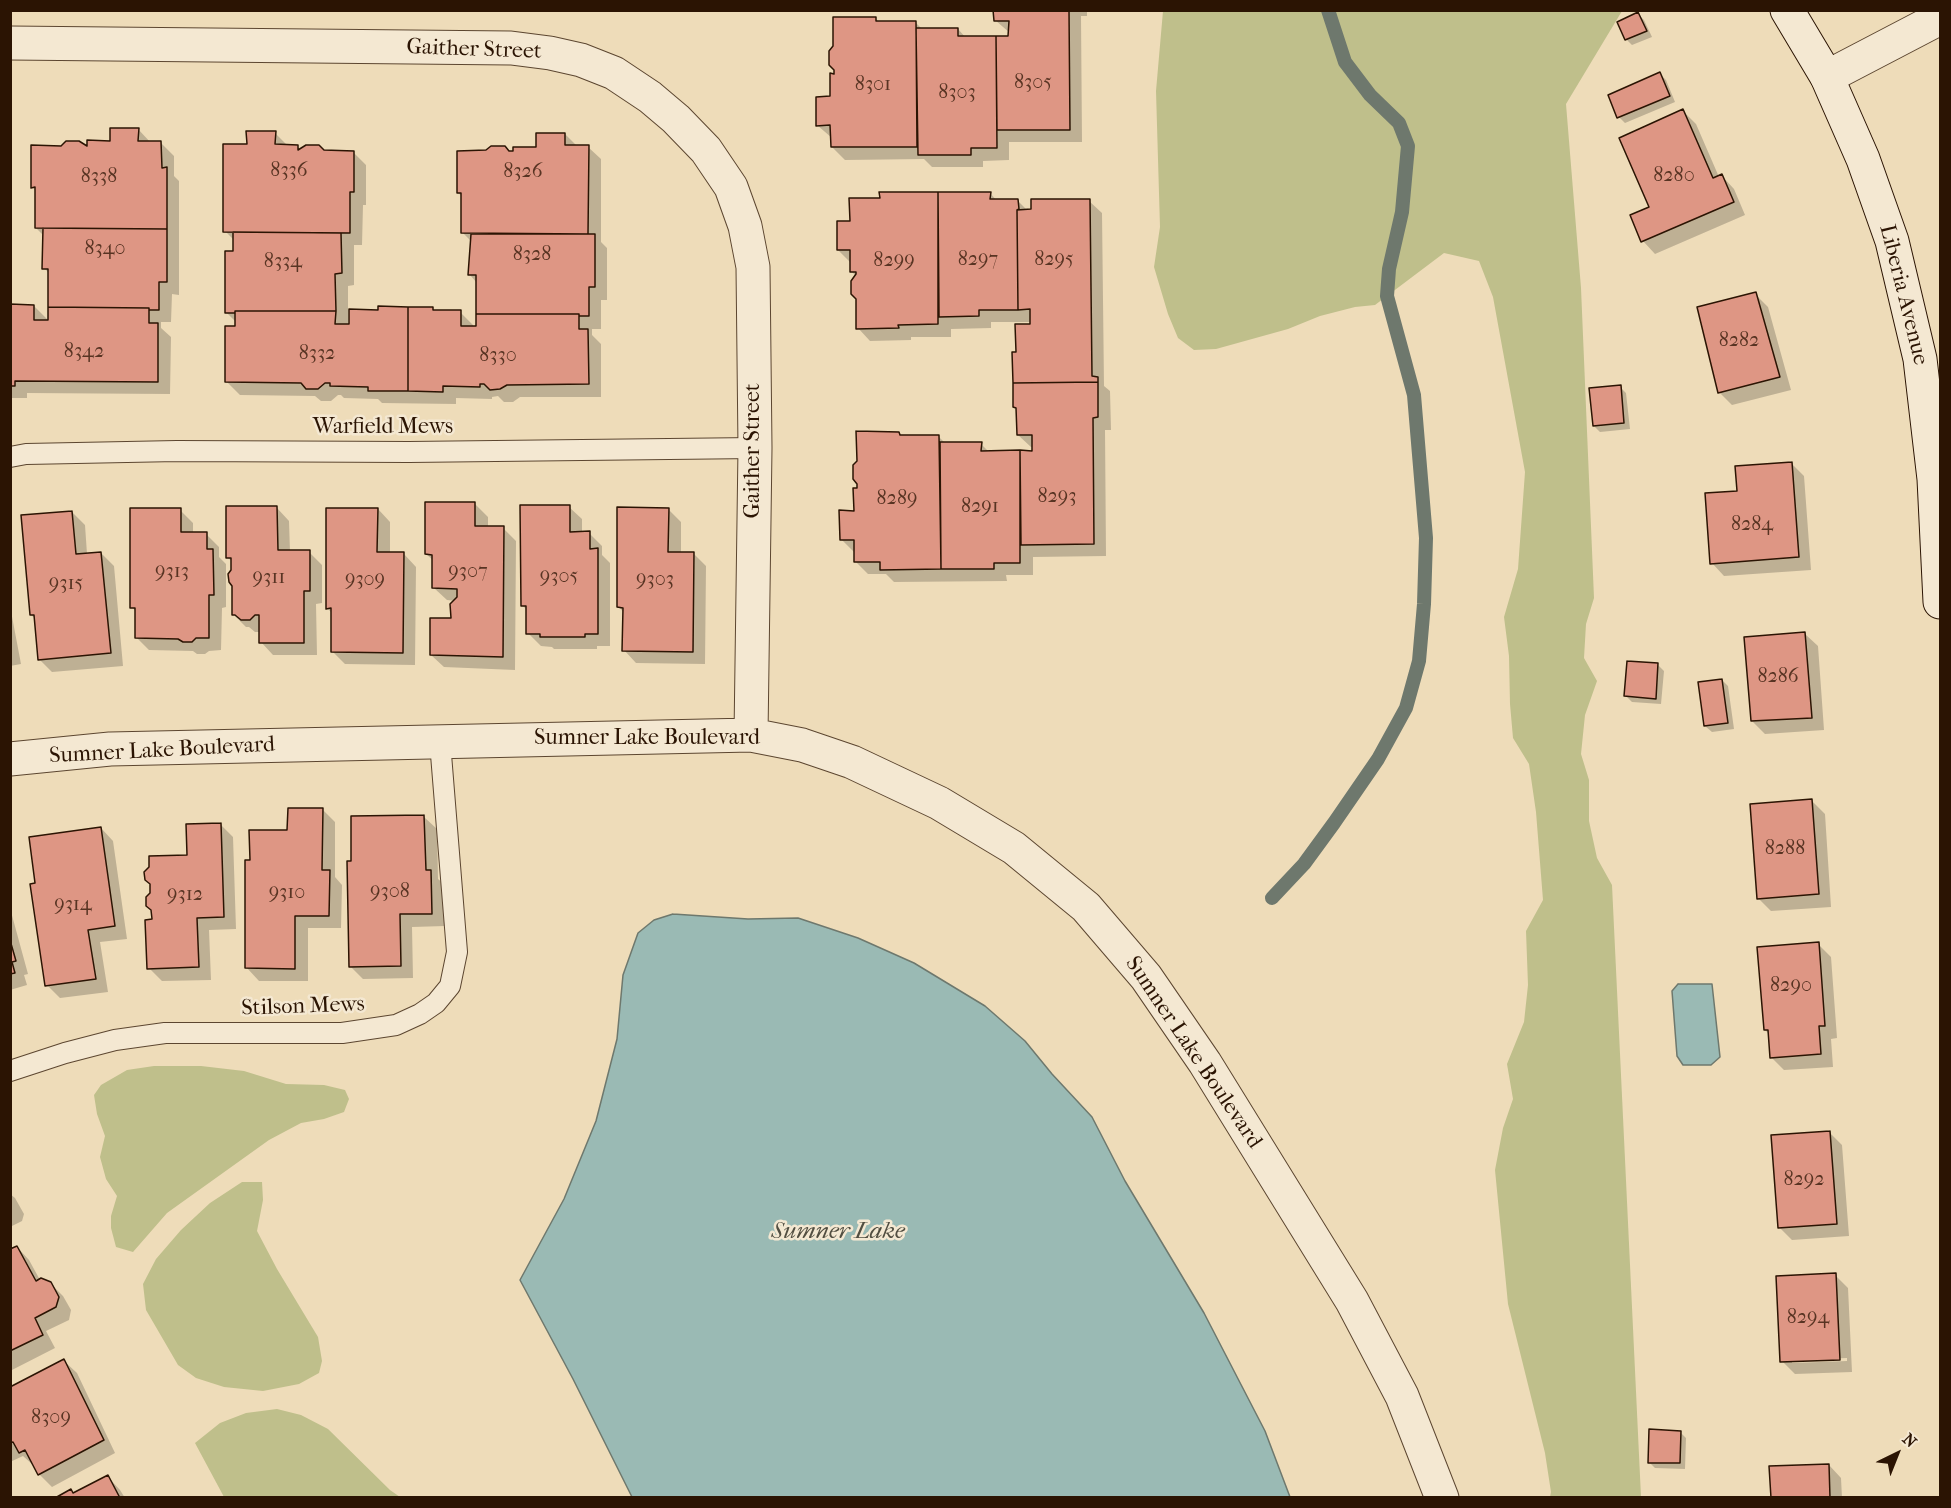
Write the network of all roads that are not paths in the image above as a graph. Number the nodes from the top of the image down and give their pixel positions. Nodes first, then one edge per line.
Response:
1 (1787, 10) edge
2 (1941, 18) edge
3 (10, 43) edge
4 (1827, 77) junction
5 (755, 448) junction
6 (10, 457) edge
7 (1937, 479) edge
8 (1941, 602) edge
9 (751, 735) junction
10 (441, 742) junction
11 (10, 759) edge
12 (10, 1071) edge
13 (1442, 1497) edge

1 - 4 street, Liberia Avenue
2 - 4 street
3 - 5 street, Gaither Street
4 - 7 street, Liberia Avenue
5 - 6 lane, Warfield Mews
5 - 9 street, Gaither Street
7 - 8 street, Liberia Avenue
9 - 10 street, Sumner Lake Boulevard
9 - 13 street, Sumner Lake Boulevard
10 - 11 street, Sumner Lake Boulevard
10 - 12 lane, Stilson Mews

